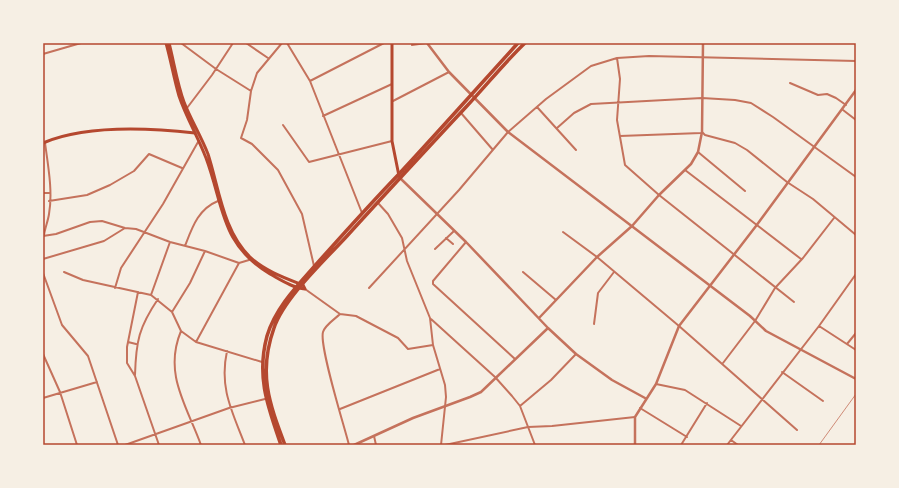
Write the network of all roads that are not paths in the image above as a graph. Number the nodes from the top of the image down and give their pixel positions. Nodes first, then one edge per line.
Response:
1 (81, 43) edge
2 (166, 43) edge
3 (169, 43) edge
4 (181, 43) edge
5 (233, 43) edge
6 (246, 43) edge
7 (282, 43) edge
8 (287, 43) edge
9 (384, 43) edge
10 (392, 43) edge
11 (427, 43) edge
12 (518, 43) edge
13 (525, 43) edge
14 (702, 43) edge
15 (71, 44) edge
16 (412, 45) dead end
17 (43, 54) edge
18 (703, 57) junction
19 (268, 58) junction
20 (617, 58) junction
21 (856, 61) edge
22 (216, 69) junction
23 (449, 72) junction
24 (310, 81) junction
25 (790, 83) dead end
26 (392, 84) junction
27 (856, 90) edge
28 (252, 91) junction
29 (470, 95) junction
30 (702, 98) junction
31 (474, 99) junction
32 (391, 101) junction
33 (617, 102) junction
34 (846, 105) junction
35 (537, 107) junction
36 (187, 108) junction
37 (843, 110) junction
38 (461, 113) junction
39 (323, 116) junction
40 (856, 120) edge
41 (283, 125) dead end
42 (557, 128) junction
43 (508, 132) junction
44 (195, 133) junction
45 (701, 133) junction
46 (620, 136) junction
47 (199, 141) junction
48 (392, 141) junction
49 (44, 142) edge
50 (814, 147) junction
51 (493, 150) junction
52 (576, 150) dead end
53 (698, 152) junction
54 (339, 156) junction
55 (182, 168) junction
56 (685, 170) junction
57 (399, 177) junction
58 (856, 177) edge
59 (787, 182) junction
60 (744, 191) dead end
61 (43, 193) edge
62 (49, 193) junction
63 (659, 195) junction
64 (49, 201) junction
65 (218, 201) junction
66 (377, 202) junction
67 (362, 213) junction
68 (437, 214) junction
69 (834, 218) junction
70 (632, 226) junction
71 (756, 226) junction
72 (125, 228) junction
73 (454, 231) junction
74 (144, 232) junction
75 (563, 232) dead end
76 (44, 235) edge
77 (856, 235) edge
78 (446, 238) junction
79 (170, 242) junction
80 (466, 242) junction
81 (452, 244) dead end
82 (185, 246) junction
83 (435, 249) dead end
84 (405, 250) junction
85 (205, 251) junction
86 (734, 255) junction
87 (597, 257) junction
88 (43, 259) edge
89 (801, 259) junction
90 (249, 260) junction
91 (239, 263) junction
92 (314, 267) junction
93 (64, 272) dead end
94 (523, 272) dead end
95 (614, 272) junction
96 (43, 273) edge
97 (856, 274) edge
98 (303, 286) junction
99 (709, 286) junction
100 (115, 288) junction
101 (298, 288) junction
102 (369, 288) dead end
103 (775, 288) junction
104 (138, 292) junction
105 (151, 295) junction
106 (158, 299) junction
107 (557, 301) junction
108 (794, 302) dead end
109 (172, 312) junction
110 (340, 314) junction
111 (430, 318) junction
112 (539, 318) junction
113 (755, 321) junction
114 (594, 324) dead end
115 (679, 326) junction
116 (819, 326) junction
117 (548, 328) junction
118 (181, 331) junction
119 (856, 333) edge
120 (128, 342) junction
121 (196, 342) junction
122 (136, 344) junction
123 (847, 344) junction
124 (433, 345) junction
125 (800, 348) junction
126 (856, 350) edge
127 (227, 351) junction
128 (43, 354) edge
129 (576, 354) junction
130 (515, 359) junction
131 (262, 362) junction
132 (723, 363) junction
133 (440, 369) junction
134 (782, 372) junction
135 (135, 376) junction
136 (495, 377) junction
137 (856, 379) edge
138 (97, 382) junction
139 (656, 384) junction
140 (60, 392) junction
141 (43, 398) edge
142 (646, 398) junction
143 (761, 399) junction
144 (265, 400) junction
145 (822, 401) dead end
146 (707, 403) junction
147 (520, 406) junction
148 (445, 407) junction
149 (229, 408) junction
150 (340, 408) junction
151 (640, 408) junction
152 (634, 417) junction
153 (192, 421) junction
154 (741, 426) junction
155 (528, 427) junction
156 (797, 430) dead end
157 (155, 435) junction
158 (374, 436) junction
159 (686, 437) junction
160 (731, 440) junction
161 (77, 445) edge
162 (118, 445) edge
163 (125, 445) edge
164 (159, 445) edge
165 (201, 445) edge
166 (245, 445) edge
167 (281, 445) edge
168 (285, 445) edge
169 (349, 445) edge
170 (354, 445) edge
171 (376, 445) edge
172 (441, 445) edge
173 (445, 445) edge
174 (535, 445) edge
175 (635, 445) edge
176 (681, 445) edge
177 (727, 445) edge
178 (738, 445) edge

1 - 15 street
2 - 44 main road
3 - 36 main road
4 - 22 street
5 - 22 street
6 - 19 street
7 - 19 street
8 - 24 street
9 - 24 street
10 - 26 main road
11 - 16 street
11 - 23 street
12 - 29 highway
13 - 31 highway
14 - 18 street
15 - 17 street
18 - 20 street
18 - 21 street
18 - 30 street
19 - 28 street
20 - 33 street
20 - 35 street
22 - 28 street
22 - 36 street
23 - 29 street
23 - 32 street
24 - 39 street
25 - 34 street
26 - 32 main road
26 - 39 street
27 - 34 street
28 - 92 street
29 - 31 street
29 - 57 highway
30 - 33 street
30 - 45 street
30 - 50 street
31 - 38 highway
31 - 43 street
32 - 48 main road
33 - 42 street
33 - 46 street
34 - 37 street
35 - 42 street
35 - 43 street
36 - 98 main road
37 - 40 street
37 - 50 street
38 - 51 street
38 - 57 highway
39 - 54 street
41 - 54 street
42 - 52 street
43 - 51 street
43 - 70 street
44 - 47 main road
44 - 49 main road
45 - 46 street
45 - 53 street
45 - 59 street
46 - 63 street
47 - 55 street
47 - 65 main road
48 - 54 street
48 - 57 main road
49 - 62 street
50 - 58 street
50 - 59 street
51 - 68 street
53 - 56 street
53 - 60 street
54 - 67 street
55 - 64 street
55 - 74 street
56 - 63 street
56 - 71 street
57 - 66 highway
57 - 67 highway
57 - 68 street
59 - 69 street
59 - 71 street
61 - 62 street
62 - 64 street
63 - 70 street
63 - 86 street
64 - 76 street
65 - 82 street
65 - 90 main road
66 - 84 street
66 - 98 highway
67 - 92 highway
68 - 73 street
68 - 84 street
69 - 77 street
69 - 89 street
70 - 87 street
70 - 99 street
71 - 86 street
71 - 89 street
72 - 74 street
72 - 76 street
72 - 88 street
73 - 78 street
73 - 80 street
74 - 79 street
74 - 100 street
75 - 87 street
78 - 81 street
78 - 83 street
79 - 82 street
79 - 105 street
80 - 112 street
80 - 130 street
82 - 85 street
84 - 102 street
84 - 111 street
85 - 91 street
85 - 109 street
86 - 99 street
86 - 103 street
87 - 95 street
87 - 107 street
89 - 103 street
90 - 91 street
90 - 101 main road
91 - 121 street
92 - 98 highway
93 - 100 street
94 - 107 street
95 - 114 street
95 - 115 street
96 - 138 street
97 - 116 street
98 - 101 highway
98 - 110 street
99 - 113 street
99 - 115 street
100 - 104 street
101 - 131 highway
101 - 168 highway
103 - 108 street
103 - 113 street
104 - 105 street
104 - 120 street
105 - 106 street
106 - 109 street
106 - 122 street
107 - 112 street
109 - 118 street
110 - 124 street
110 - 150 street
111 - 124 street
111 - 136 street
112 - 117 street
113 - 125 street
113 - 132 street
115 - 132 street
115 - 139 street
116 - 123 street
116 - 125 street
117 - 129 street
117 - 130 street
118 - 121 street
118 - 153 street
119 - 123 street
120 - 122 street
120 - 135 street
121 - 127 street
122 - 135 street
123 - 126 street
124 - 133 street
125 - 134 street
125 - 137 street
127 - 131 street
127 - 149 street
128 - 140 street
129 - 142 street
129 - 147 street
130 - 136 street
131 - 144 highway
132 - 143 street
133 - 148 street
133 - 150 street
134 - 143 street
134 - 145 street
135 - 157 street
136 - 147 street
136 - 148 street
138 - 140 street
138 - 162 street
139 - 142 street
139 - 146 street
140 - 141 street
140 - 161 street
142 - 151 street
143 - 154 street
143 - 156 street
144 - 149 street
144 - 167 highway
146 - 154 street
146 - 159 street
147 - 155 street
148 - 158 street
148 - 172 street
149 - 153 street
149 - 166 street
150 - 169 street
151 - 152 street
151 - 159 street
152 - 155 street
152 - 175 street
153 - 157 street
153 - 165 street
154 - 160 street
155 - 173 street
155 - 174 street
157 - 163 street
157 - 164 street
158 - 170 street
158 - 171 street
159 - 176 street
160 - 177 street
160 - 178 street

